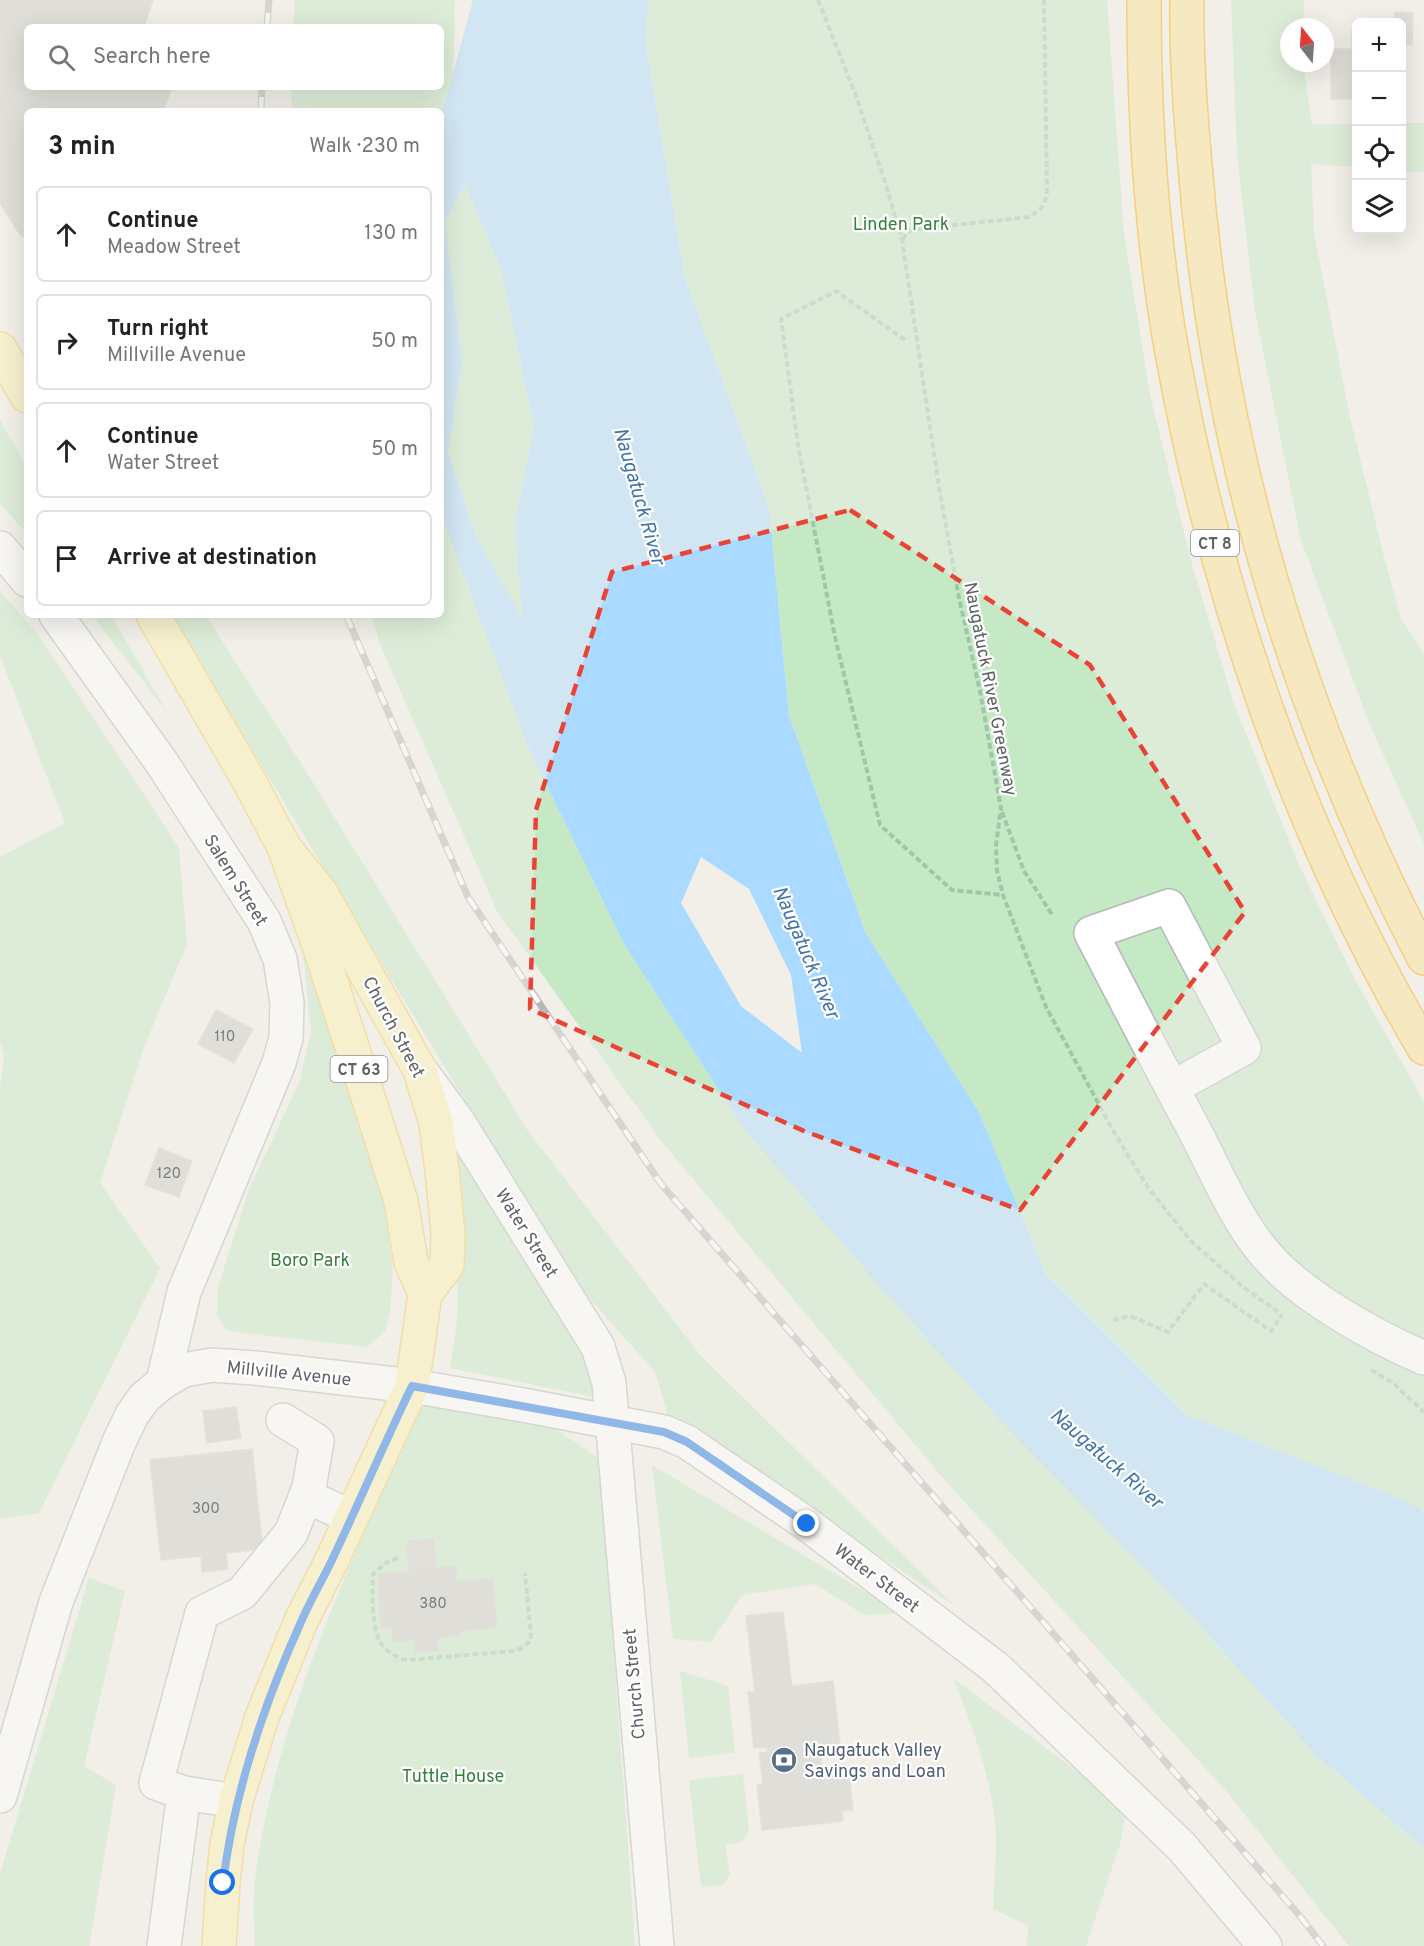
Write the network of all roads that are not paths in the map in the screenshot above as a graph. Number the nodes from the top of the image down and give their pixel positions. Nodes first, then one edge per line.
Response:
1 (1144, 0) edge
2 (1187, 0) edge
3 (0, 349) edge
4 (24, 391) edge
5 (0, 548) edge
6 (24, 576) edge
7 (58, 618) edge
8 (155, 618) edge
9 (284, 847) junction
10 (1424, 958) edge
11 (1424, 1048) edge
12 (420, 1070) junction
13 (1172, 1088) junction
14 (425, 1294) junction
15 (1424, 1358) edge
16 (163, 1382) junction
17 (412, 1386) junction
18 (284, 1420) dead end
19 (614, 1422) junction
20 (306, 1496) junction
21 (351, 1517) junction
22 (184, 1793) junction
23 (0, 1797) edge
24 (236, 1801) junction
25 (164, 1946) edge
26 (219, 1946) edge
27 (657, 1946) edge
28 (1265, 1946) edge

1 - 11 highway, CT 8
2 - 10 highway, CT 8
3 - 4 main road
5 - 6 street
7 - 16 street, Salem Street
8 - 9 main road, Church Street / CT 63
9 - 12 main road, Church Street
9 - 14 main road, Church Street / CT 63
12 - 14 main road, Church Street
12 - 19 street, Water Street
13 - 13 street
13 - 15 street
14 - 17 main road, Church Street
16 - 17 street, Millville Avenue
16 - 23 street, Millville Avenue
17 - 19 street, Millville Avenue
17 - 21 main road, Church Street
18 - 20 street
19 - 27 street, Church Street
19 - 28 street, Water Street
20 - 21 street
20 - 22 street
21 - 24 main road, Church Street
22 - 24 street
22 - 25 street
24 - 26 main road, Church Street

